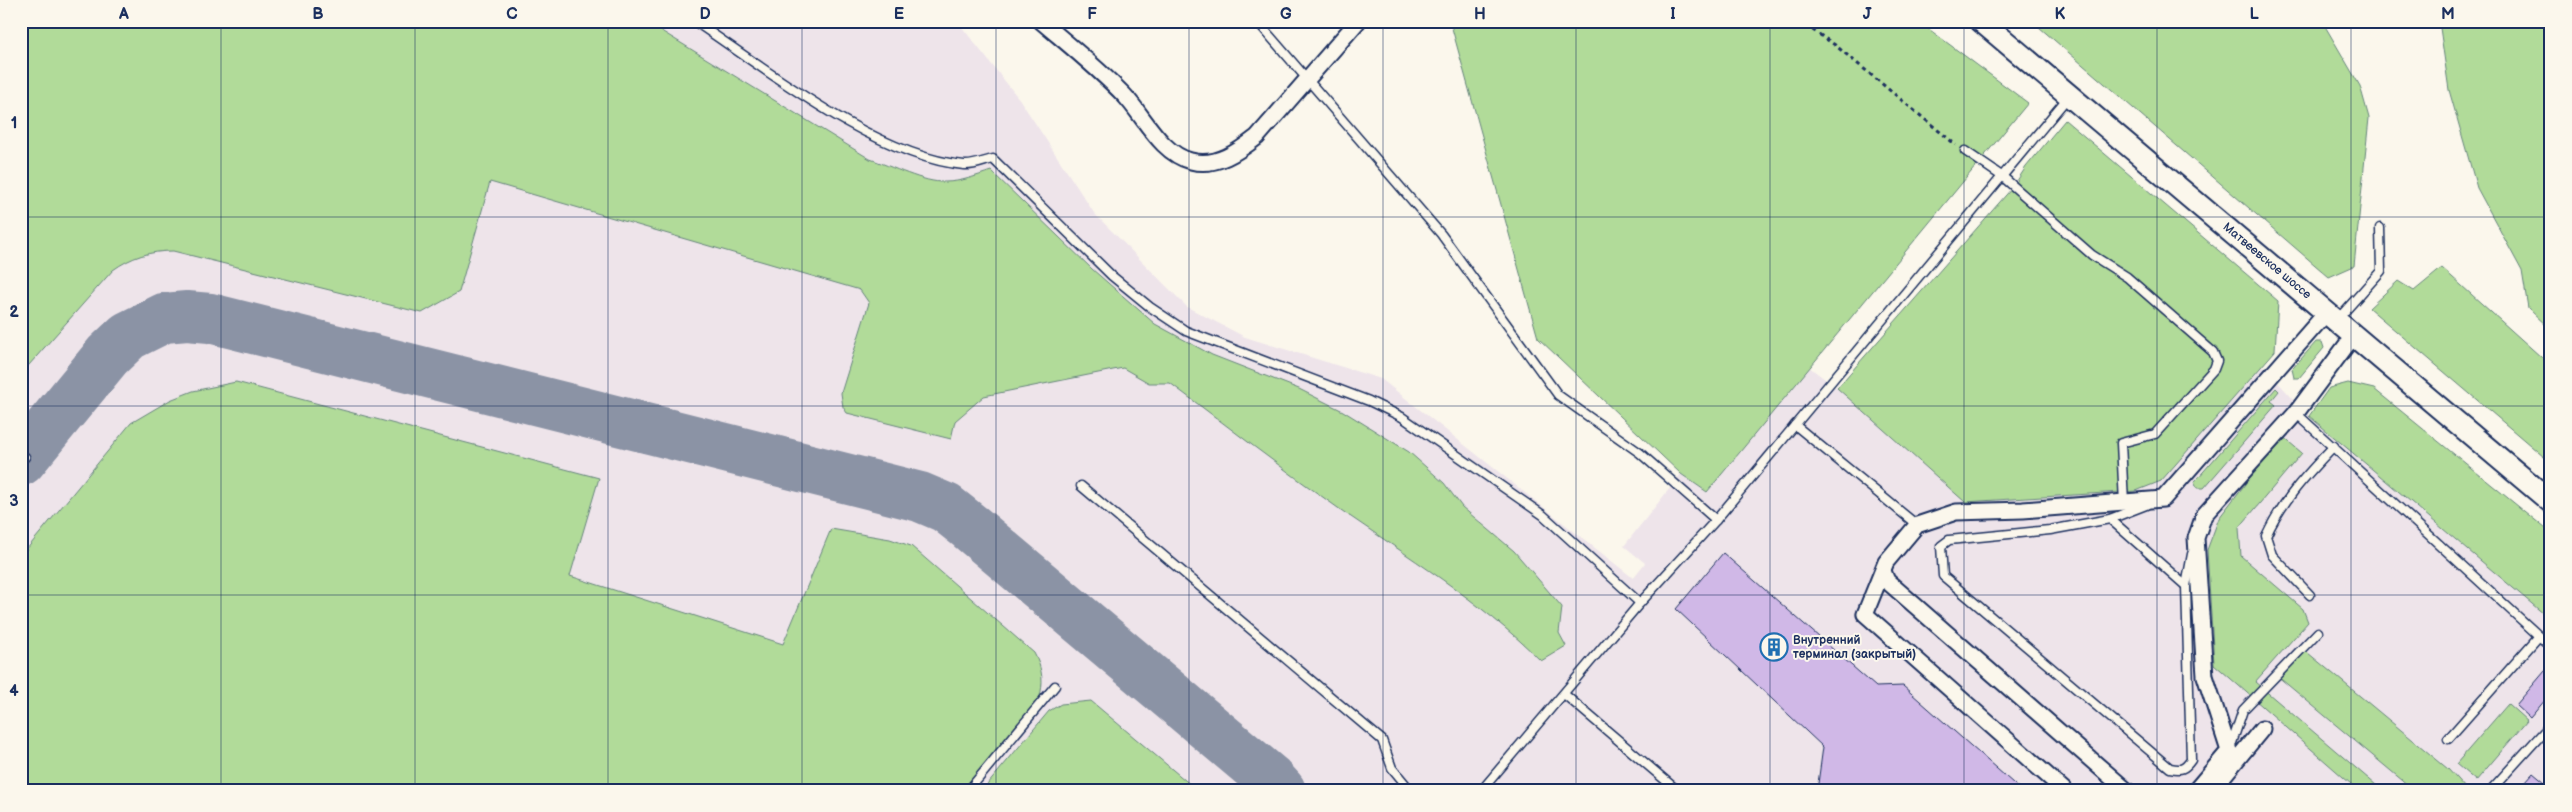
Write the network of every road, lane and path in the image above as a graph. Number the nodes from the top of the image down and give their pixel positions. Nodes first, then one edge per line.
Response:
1 (694, 21) edge
2 (1041, 21) edge
3 (1257, 21) edge
4 (1358, 21) edge
5 (1799, 21) edge
6 (1981, 21) edge
7 (1308, 78) junction
8 (2070, 94) junction
9 (1964, 151) joint
10 (2003, 177) junction
11 (2380, 228) dead end
12 (2332, 316) junction
13 (2354, 335) junction
14 (2296, 413) junction
15 (1795, 425) junction
16 (2334, 446) junction
17 (1082, 486) dead end
18 (2156, 500) junction
19 (2551, 502) edge
20 (2124, 504) junction
21 (2110, 519) junction
22 (1716, 520) junction
23 (1917, 525) junction
24 (2196, 538) junction
25 (1883, 571) junction
26 (2186, 586) junction
27 (2310, 596) dead end
28 (1640, 603) junction
29 (2318, 632) dead end
30 (2539, 636) junction
31 (2551, 647) edge
32 (1055, 686) dead end
33 (1564, 694) junction
34 (2551, 724) edge
35 (2262, 729) dead end
36 (2448, 738) dead end
37 (2229, 751) junction
38 (968, 791) edge
39 (1411, 791) edge
40 (1481, 791) edge
41 (1678, 791) edge
42 (2065, 791) edge
43 (2126, 791) edge
44 (2195, 791) edge
45 (2211, 791) edge
46 (2490, 791) edge

1 - 28 lane
2 - 7 street
3 - 7 lane
4 - 7 street
5 - 9 path
6 - 8 main road, Матвеевское шоссе
7 - 22 lane
8 - 10 lane
8 - 12 main road, Матвеевское шоссе
9 - 10 lane
10 - 15 lane
10 - 20 lane
11 - 12 lane
12 - 13 main road, Матвеевское шоссе
12 - 18 street
13 - 14 street
13 - 19 main road, Матвеевское шоссе
14 - 16 lane
14 - 24 street
15 - 22 lane
15 - 23 lane
16 - 27 lane
16 - 30 lane
17 - 39 lane
18 - 20 street
18 - 21 lane
20 - 23 street
21 - 26 lane
21 - 26 lane
22 - 28 lane
23 - 25 street
24 - 26 lane
24 - 37 street
25 - 42 street
25 - 43 street
28 - 33 lane
29 - 37 lane
30 - 31 lane
30 - 36 lane
32 - 38 lane
33 - 40 lane
33 - 41 lane
34 - 46 lane
35 - 45 street
37 - 44 street

